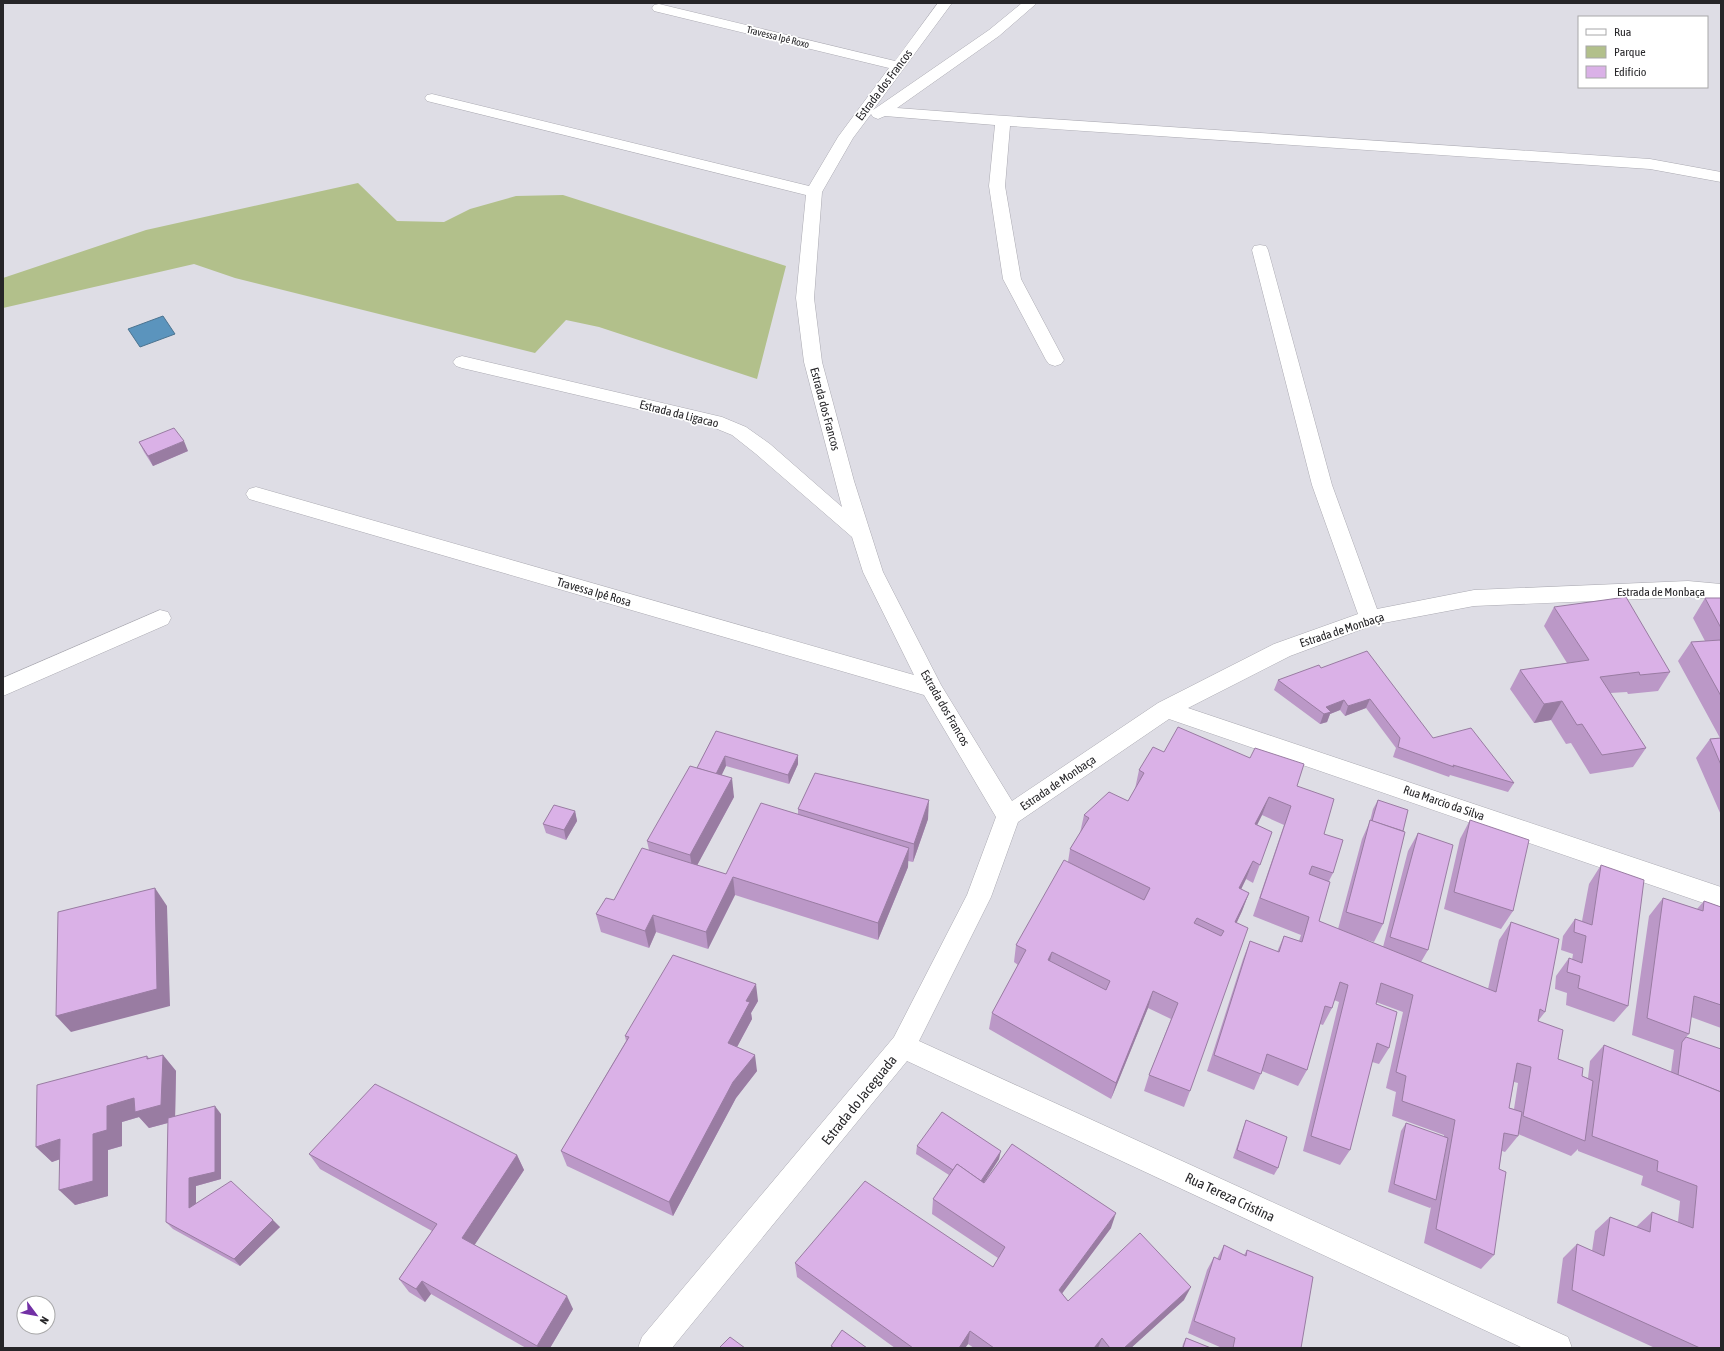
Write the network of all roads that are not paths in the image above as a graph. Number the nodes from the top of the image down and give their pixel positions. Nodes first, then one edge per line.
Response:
1 (945, 3) edge
2 (1030, 3) edge
3 (659, 8) dead end
4 (898, 66) junction
5 (432, 98) dead end
6 (882, 111) junction
7 (991, 120) junction
8 (846, 136) junction
9 (1721, 177) edge
10 (814, 192) junction
11 (1260, 250) dead end
12 (1055, 360) dead end
13 (462, 362) dead end
14 (256, 494) dead end
15 (861, 534) junction
16 (1721, 592) edge
17 (160, 618) dead end
18 (1370, 618) junction
19 (3, 688) edge
20 (932, 690) junction
21 (1166, 709) junction
22 (1008, 816) junction
23 (1721, 898) edge
24 (903, 1046) junction
25 (653, 1348) edge
26 (1557, 1348) edge

1 - 4 street, Estrada dos Francos
2 - 6 street
3 - 4 street, Travessa Ipê Roxo
4 - 8 street, Estrada dos Francos
5 - 10 street
6 - 7 street
6 - 8 street
7 - 9 street
7 - 12 street
8 - 10 street, Estrada dos Francos
10 - 15 street, Estrada dos Francos
11 - 18 street
13 - 15 street, Estrada da Ligacao
14 - 20 street, Travessa Ipê Rosa
15 - 20 street, Estrada dos Francos
16 - 18 street, Estrada de Monbaça
17 - 19 street
18 - 21 street, Estrada de Monbaça
20 - 22 street, Estrada dos Francos
21 - 22 street, Estrada de Monbaça
21 - 23 street, Rua Marcio da Silva
22 - 24 street, Estrada do Jaceguada
24 - 25 street, Estrada do Jaceguada
24 - 26 street, Rua Tereza Cristina

